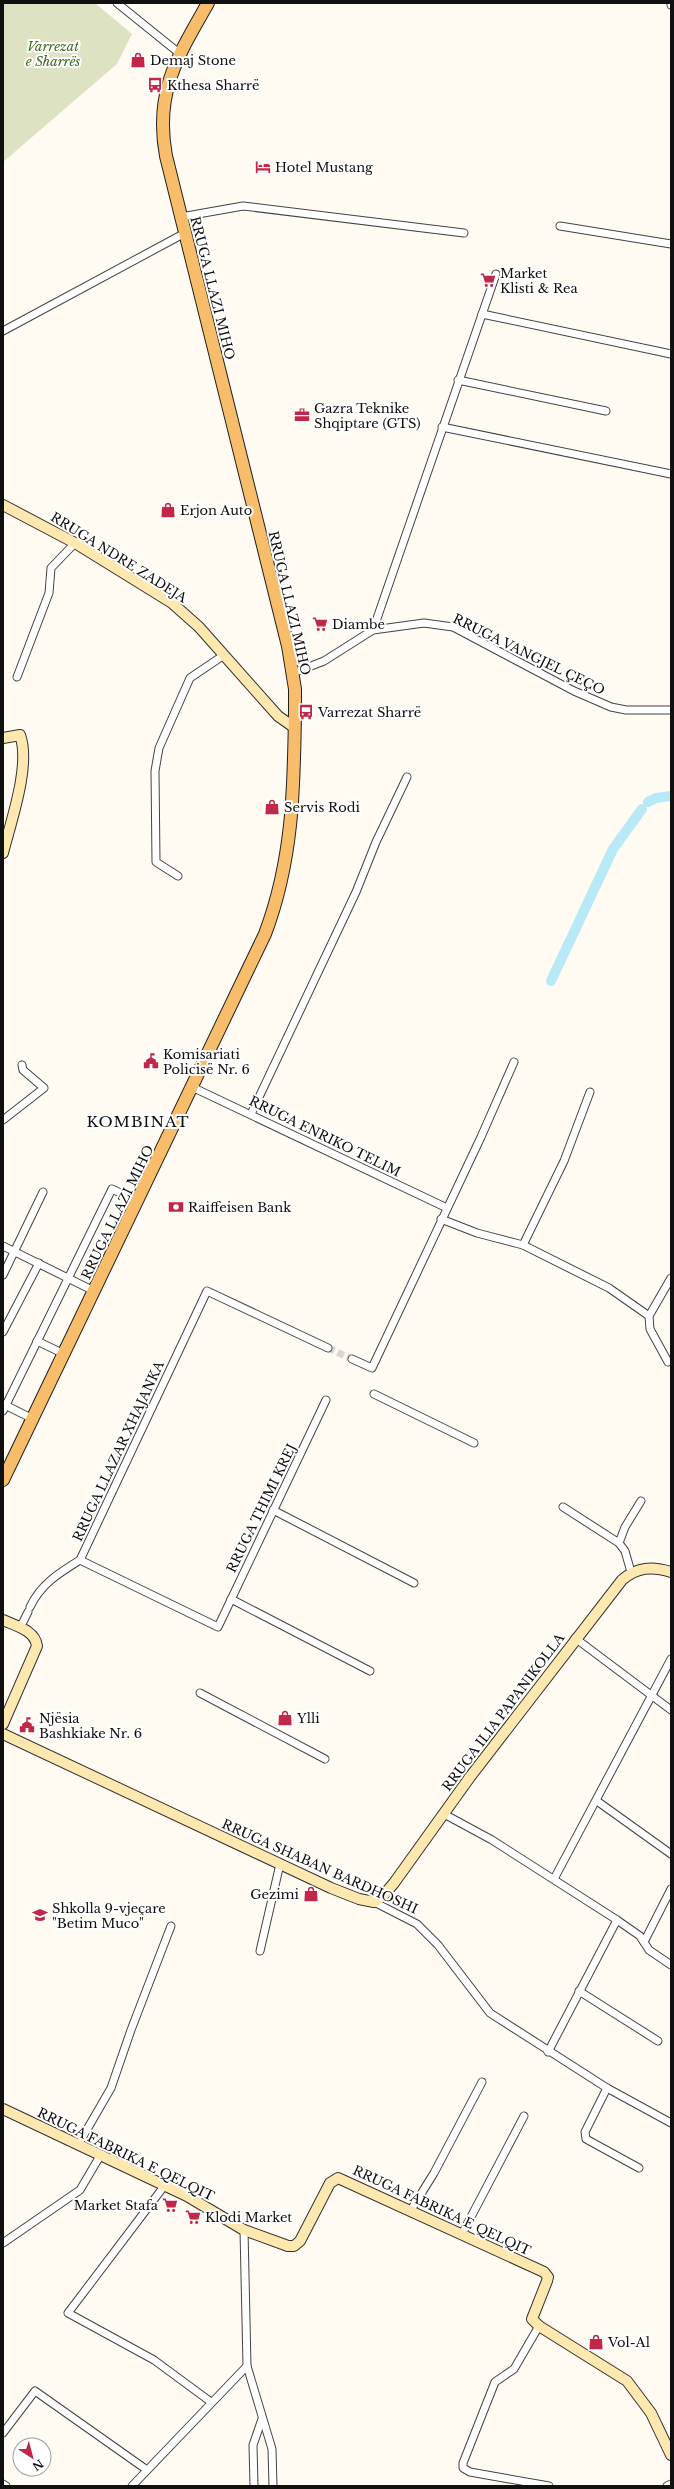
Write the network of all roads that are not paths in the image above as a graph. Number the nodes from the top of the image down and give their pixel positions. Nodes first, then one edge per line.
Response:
1 (117, 3) edge
2 (208, 3) edge
3 (180, 53) junction
4 (181, 217) junction
5 (560, 226) dead end
6 (185, 233) junction
7 (464, 233) dead end
8 (671, 244) edge
9 (496, 274) dead end
10 (482, 314) junction
11 (3, 331) edge
12 (671, 354) edge
13 (458, 380) junction
14 (606, 411) dead end
15 (442, 427) junction
16 (671, 474) edge
17 (3, 505) edge
18 (75, 543) junction
19 (373, 630) junction
20 (224, 655) junction
21 (293, 673) junction
22 (17, 677) dead end
23 (671, 710) edge
24 (295, 728) junction
25 (3, 738) edge
26 (407, 777) dead end
27 (3, 853) edge
28 (178, 876) dead end
29 (514, 1062) dead end
30 (22, 1066) dead end
31 (192, 1087) junction
32 (590, 1092) dead end
33 (251, 1114) junction
34 (3, 1120) edge
35 (43, 1192) dead end
36 (137, 1201) junction
37 (447, 1208) junction
38 (441, 1219) junction
39 (523, 1245) junction
40 (3, 1246) edge
41 (14, 1252) junction
42 (38, 1263) junction
43 (3, 1275) edge
44 (68, 1278) junction
45 (671, 1278) edge
46 (94, 1291) junction
47 (649, 1316) junction
48 (3, 1332) edge
49 (37, 1341) junction
50 (328, 1348) tunnel mouth
51 (64, 1354) junction
52 (352, 1359) tunnel mouth
53 (668, 1362) dead end
54 (374, 1394) dead end
55 (326, 1400) dead end
56 (4, 1407) edge
57 (33, 1418) junction
58 (474, 1443) dead end
59 (5, 1472) edge
60 (641, 1501) dead end
61 (563, 1507) dead end
62 (273, 1510) junction
63 (619, 1543) junction
64 (80, 1560) junction
65 (632, 1572) junction
66 (671, 1572) edge
67 (414, 1583) dead end
68 (230, 1598) junction
69 (3, 1620) edge
70 (20, 1628) junction
71 (575, 1638) junction
72 (671, 1659) edge
73 (370, 1671) dead end
74 (200, 1693) dead end
75 (651, 1696) junction
76 (671, 1710) edge
77 (3, 1724) edge
78 (3, 1734) edge
79 (325, 1758) dead end
80 (597, 1801) junction
81 (444, 1814) junction
82 (671, 1854) edge
83 (280, 1864) junction
84 (554, 1879) junction
85 (671, 1890) edge
86 (374, 1902) junction
87 (617, 1920) junction
88 (171, 1926) dead end
89 (644, 1942) junction
90 (260, 1951) dead end
91 (671, 1965) edge
92 (579, 1991) junction
93 (658, 2041) dead end
94 (548, 2052) junction
95 (482, 2082) dead end
96 (607, 2088) junction
97 (3, 2109) edge
98 (524, 2116) dead end
99 (671, 2123) edge
100 (78, 2145) junction
101 (100, 2156) junction
102 (639, 2168) dead end
103 (165, 2185) junction
104 (411, 2210) junction
105 (244, 2230) junction
106 (462, 2234) junction
107 (3, 2243) edge
108 (539, 2326) junction
109 (247, 2366) junction
110 (211, 2402) junction
111 (262, 2419) junction
112 (3, 2432) edge
113 (671, 2455) edge
114 (147, 2470) junction
115 (3, 2484) edge
116 (671, 2484) edge
117 (6, 2486) edge
118 (132, 2486) edge
119 (254, 2486) edge
120 (273, 2486) edge
121 (549, 2486) edge
122 (667, 2486) edge

1 - 3 street
2 - 3 main road, RRUGA LLAZI MIHO
3 - 4 main road, RRUGA LLAZI MIHO
4 - 6 main road, RRUGA LLAZI MIHO
4 - 7 street
5 - 8 street
6 - 11 street
6 - 21 main road, RRUGA LLAZI MIHO
9 - 10 street
10 - 12 street
10 - 13 street
13 - 14 street
13 - 15 street
15 - 16 street
15 - 19 street
17 - 18 street, RRUGA NDRE ZADEJA
18 - 20 street, RRUGA NDRE ZADEJA
18 - 22 street
19 - 21 street, RRUGA VANGJEL ÇEÇO
19 - 23 street, RRUGA VANGJEL ÇEÇO
20 - 24 street, RRUGA NDRE ZADEJA
20 - 28 street
21 - 24 main road, RRUGA LLAZI MIHO
24 - 31 main road, RRUGA LLAZI MIHO
25 - 27 street
26 - 33 street
29 - 37 street
30 - 34 street
31 - 33 street, RRUGA ENRIKO TELIM
31 - 36 main road, RRUGA LLAZI MIHO
32 - 39 street
33 - 37 street, RRUGA ENRIKO TELIM
35 - 41 street
36 - 44 street
36 - 46 main road, RRUGA LLAZI MIHO
37 - 38 street
38 - 39 street
38 - 52 street
39 - 47 street
40 - 41 street
41 - 42 street
41 - 43 street
42 - 44 street
42 - 48 street
44 - 46 street
44 - 49 street
45 - 47 street
46 - 51 main road, RRUGA LLAZI MIHO
47 - 53 street
49 - 51 street
49 - 56 street
50 - 64 street, RRUGA LLAZAR XHAJANKA
51 - 57 main road, RRUGA LLAZI MIHO
54 - 58 street
55 - 62 street, RRUGA THIMI KREJ
56 - 57 street
57 - 59 main road, RRUGA LLAZI MIHO
60 - 63 street
61 - 63 street
62 - 67 street
62 - 68 street, RRUGA THIMI KREJ
63 - 65 street
64 - 68 street, RRUGA THIMI KREJ
64 - 70 street, RRUGA LLAZAR XHAJANKA
65 - 66 street
65 - 71 street, RRUGA ILIA PAPANIKOLLA
68 - 73 street
69 - 70 street
70 - 77 street
71 - 75 street
71 - 81 street, RRUGA ILIA PAPANIKOLLA
72 - 75 street
74 - 79 street
75 - 76 street
75 - 80 street
78 - 83 street, RRUGA SHABAN BARDHOSHI
80 - 82 street
80 - 84 street
81 - 84 street
81 - 86 street, RRUGA ILIA PAPANIKOLLA
83 - 86 street, RRUGA SHABAN BARDHOSHI
83 - 90 street
84 - 87 street
85 - 89 street
86 - 94 street, RRUGA SHABAN BARDHOSHI
87 - 89 street
87 - 92 street
88 - 100 street
89 - 91 street
92 - 93 street
92 - 94 street
94 - 96 street, RRUGA SHABAN BARDHOSHI
95 - 104 street
96 - 99 street, RRUGA SHABAN BARDHOSHI
96 - 102 street
97 - 100 street, RRUGA FABRIKA E QELQIT
98 - 106 street
100 - 101 street, RRUGA FABRIKA E QELQIT
101 - 103 street, RRUGA FABRIKA E QELQIT
101 - 107 street
103 - 105 street, RRUGA FABRIKA E QELQIT
103 - 110 street
104 - 105 street, RRUGA FABRIKA E QELQIT
104 - 106 street, RRUGA FABRIKA E QELQIT
105 - 109 street
106 - 108 street, RRUGA FABRIKA E QELQIT
108 - 113 street
108 - 121 street
109 - 110 street
109 - 111 street
110 - 114 street
111 - 119 street
111 - 120 street
112 - 114 street
114 - 118 street
115 - 117 street
116 - 122 street

